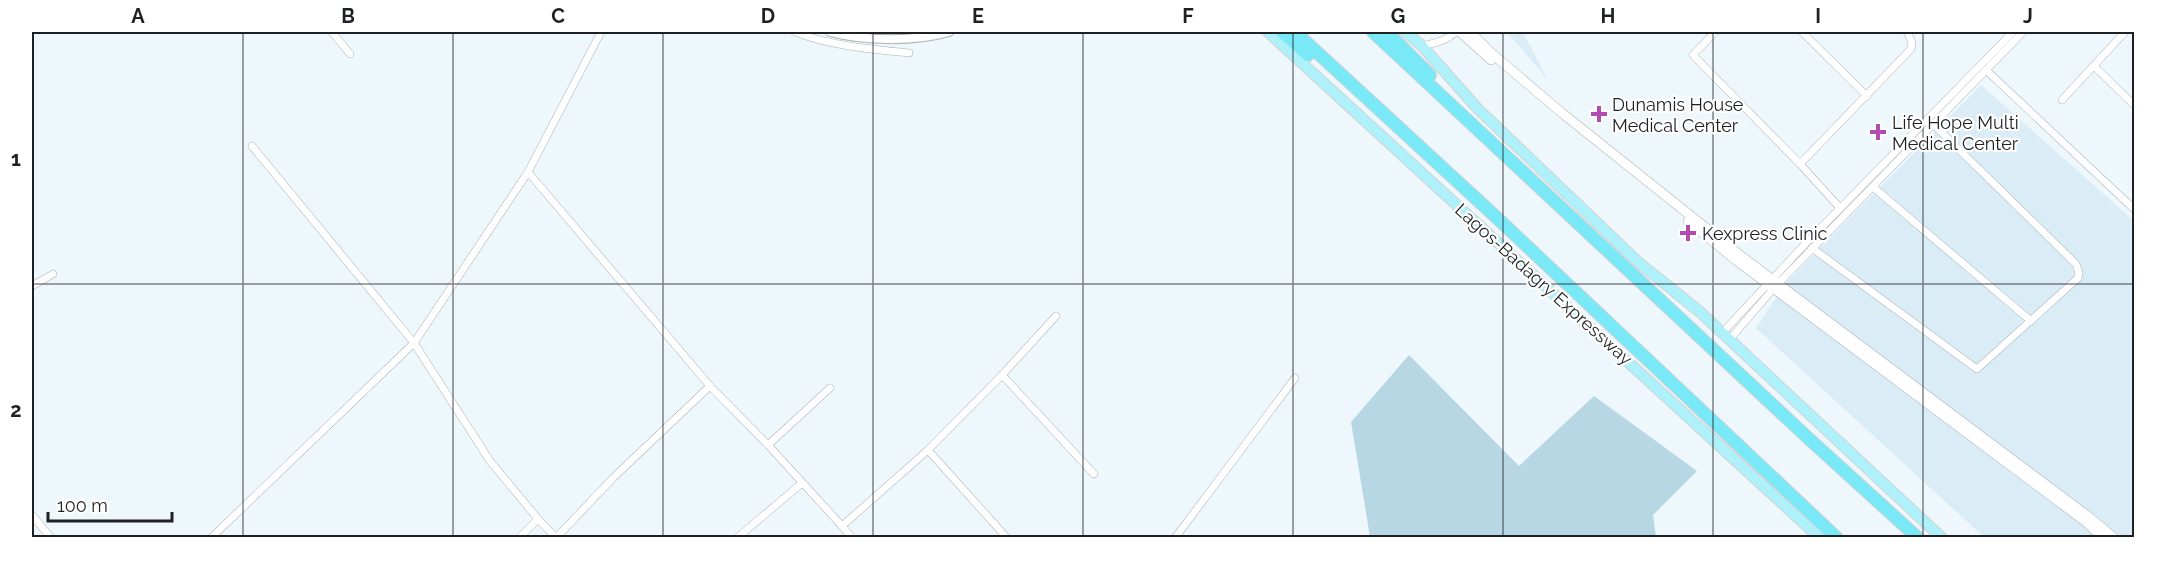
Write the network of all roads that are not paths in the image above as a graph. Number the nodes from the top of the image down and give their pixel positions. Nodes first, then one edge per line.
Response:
1 (332, 32) edge
2 (601, 32) edge
3 (795, 32) edge
4 (830, 32) edge
5 (949, 32) edge
6 (1268, 32) edge
7 (1282, 32) edge
8 (1295, 32) edge
9 (1372, 32) edge
10 (1387, 32) edge
11 (1406, 32) edge
12 (1458, 32) edge
13 (1470, 32) edge
14 (1715, 32) edge
15 (1802, 32) edge
16 (1907, 32) edge
17 (2013, 32) edge
18 (2023, 32) edge
19 (2126, 32) edge
20 (1422, 46) junction
21 (909, 53) dead end
22 (350, 54) dead end
23 (2094, 66) junction
24 (1986, 70) junction
25 (1868, 96) junction
26 (2062, 100) dead end
27 (2134, 105) edge
28 (1933, 124) junction
29 (252, 146) dead end
30 (1800, 164) junction
31 (1518, 167) junction
32 (528, 172) junction
33 (1873, 187) junction
34 (2134, 207) edge
35 (1840, 208) junction
36 (1496, 217) junction
37 (1812, 248) junction
38 (53, 274) dead end
39 (1773, 283) junction
40 (32, 286) edge
41 (1056, 316) dead end
42 (2031, 321) junction
43 (1725, 336) junction
44 (414, 343) junction
45 (1002, 375) junction
46 (1296, 378) dead end
47 (710, 386) junction
48 (830, 388) dead end
49 (768, 445) junction
50 (928, 450) junction
51 (1094, 474) dead end
52 (802, 483) junction
53 (32, 515) edge
54 (538, 519) junction
55 (842, 526) junction
56 (51, 537) edge
57 (211, 537) edge
58 (519, 537) edge
59 (556, 537) edge
60 (737, 537) edge
61 (852, 537) edge
62 (1007, 537) edge
63 (1175, 537) edge
64 (1820, 537) edge
65 (1837, 537) edge
66 (1918, 537) edge
67 (1942, 537) edge
68 (2103, 537) edge
69 (2114, 537) edge

1 - 22 street
2 - 32 street
3 - 21 street
4 - 5 street
6 - 64 main road, Lagos-Badagry Expressway
7 - 36 highway
8 - 36 highway, Lagos-Badagry Expressway
9 - 31 highway
10 - 31 highway
11 - 20 main road
12 - 20 street
12 - 39 main road
13 - 39 main road
14 - 30 street
15 - 25 street
16 - 25 street
17 - 35 street
18 - 24 street
19 - 23 street
20 - 43 main road
23 - 26 street
23 - 27 street
24 - 28 street
24 - 34 street
25 - 30 street
28 - 33 street
28 - 42 street
29 - 44 street
30 - 35 street
31 - 66 highway
32 - 44 street
32 - 47 street
33 - 37 street
33 - 42 street
35 - 39 street
36 - 65 highway, Lagos-Badagry Expressway
37 - 39 street
37 - 42 street
38 - 40 street
39 - 43 street
39 - 68 main road
39 - 69 main road
41 - 45 street
43 - 67 main road
44 - 54 street
44 - 57 street
45 - 50 street
45 - 51 street
46 - 63 street
47 - 49 street
47 - 59 street
48 - 49 street
49 - 52 street
50 - 55 street
50 - 62 street
52 - 55 street
52 - 60 street
53 - 56 street
54 - 58 street
54 - 59 street
55 - 61 street

